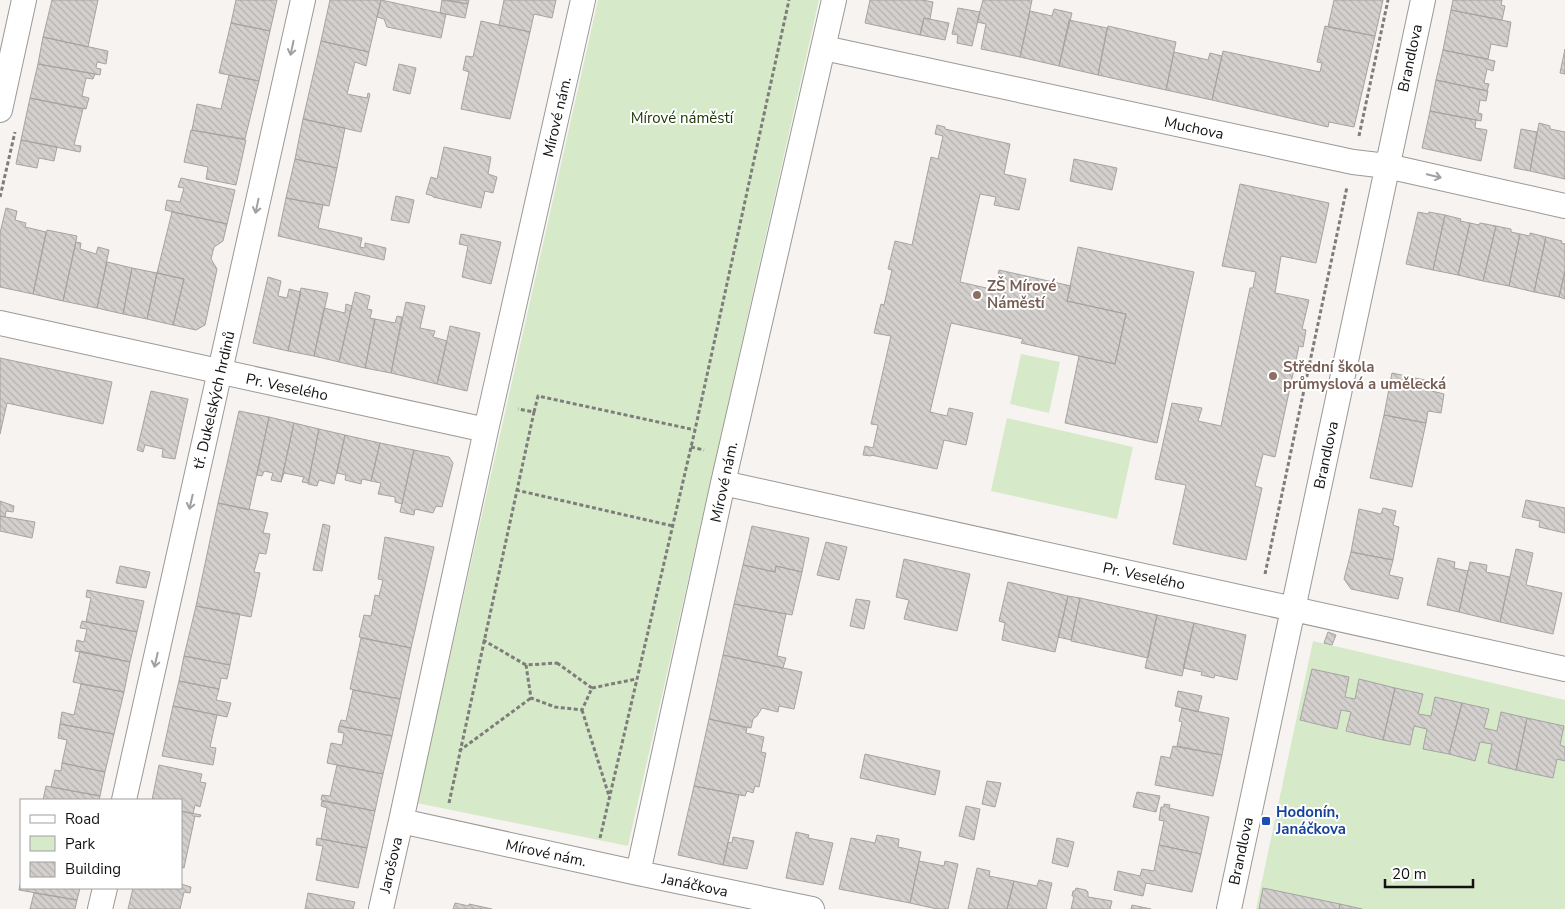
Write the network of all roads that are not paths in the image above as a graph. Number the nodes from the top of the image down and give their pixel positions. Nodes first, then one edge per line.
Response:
1 (24, 0) edge
2 (303, 0) edge
3 (583, 0) edge
4 (834, 0) edge
5 (1423, 0) edge
6 (824, 48) junction
7 (0, 110) edge
8 (1387, 166) junction
9 (1565, 206) edge
10 (0, 323) edge
11 (220, 372) junction
12 (486, 430) junction
13 (723, 483) junction
14 (1293, 608) junction
15 (1565, 669) edge
16 (124, 799) edge
17 (400, 821) junction
18 (638, 873) junction
19 (105, 889) edge
20 (100, 909) edge
21 (381, 909) edge
22 (812, 909) edge
23 (1229, 909) edge

1 - 7 street
2 -> 11 street, tř. Dukelských hrdinů
3 - 12 street, Mírové nám.
4 - 6 street, Mírové nám.
5 - 8 street, Brandlova
6 - 8 street, Muchova
6 - 13 street, Mírové nám.
8 -> 9 street, Muchova
8 - 14 street, Brandlova
10 - 11 street, Pr. Veselého
11 - 12 street, Pr. Veselého
11 -> 16 street, tř. Dukelských hrdinů
12 - 17 street, Mírové nám.
13 - 14 street, Pr. Veselého
13 - 18 street, Mírové nám.
14 - 15 street, Pr. Veselého
14 - 23 street, Brandlova
17 - 18 street, Mírové nám.
17 - 21 street, Jarošova
18 - 22 street, Janáčkova
19 - 20 street

